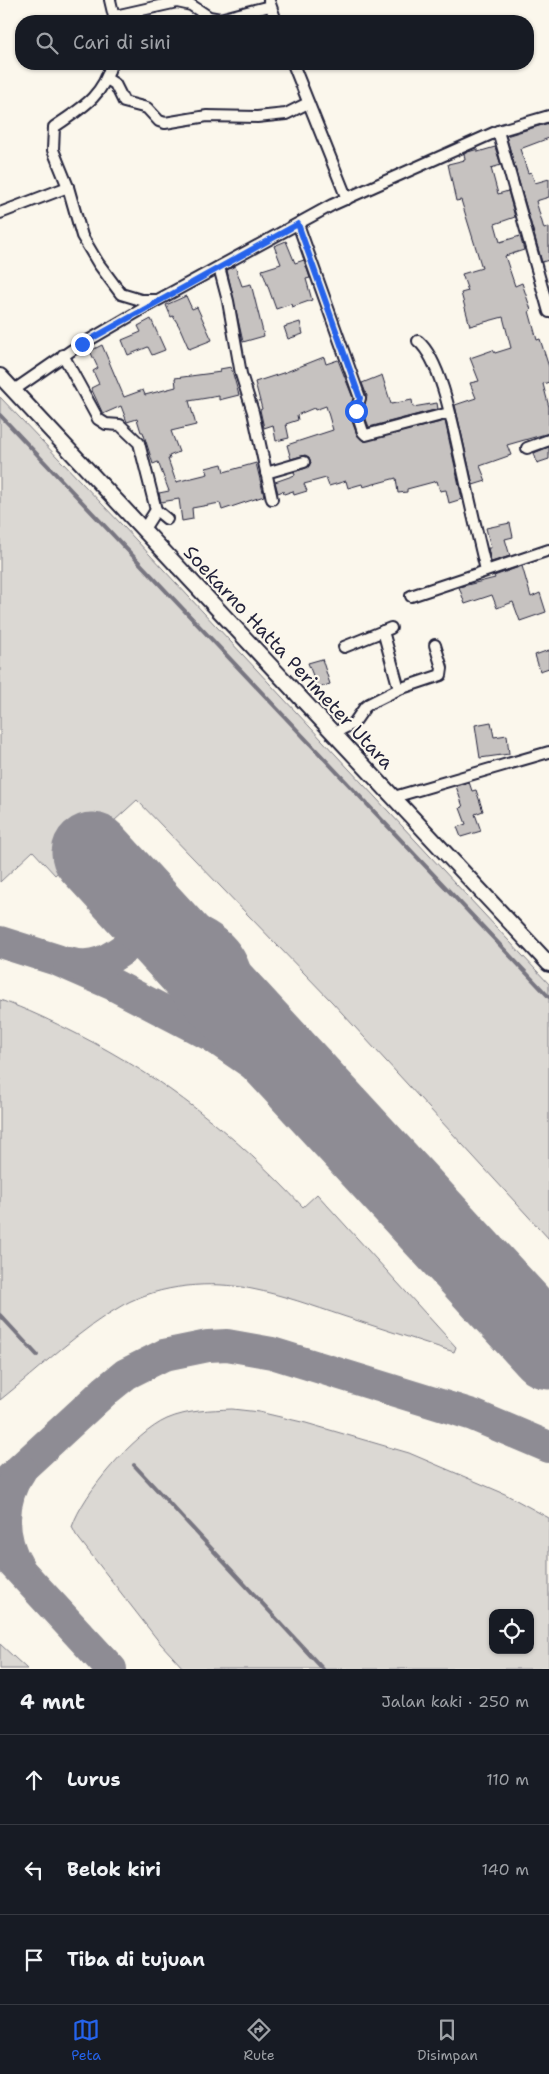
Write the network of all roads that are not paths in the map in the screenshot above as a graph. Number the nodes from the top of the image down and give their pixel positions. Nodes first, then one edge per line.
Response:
1 (110, 0) edge
2 (269, 3) edge
3 (114, 15) edge
4 (130, 15) edge
5 (206, 15) edge
6 (232, 15) edge
7 (274, 15) edge
8 (109, 70) edge
9 (295, 70) edge
10 (107, 79) junction
11 (308, 103) junction
12 (549, 116) edge
13 (498, 131) junction
14 (68, 187) junction
15 (347, 199) junction
16 (0, 213) edge
17 (298, 224) junction
18 (219, 267) junction
19 (158, 300) junction
20 (549, 312) edge
21 (418, 341) dead end
22 (63, 355) junction
23 (0, 376) edge
24 (14, 390) junction
25 (449, 413) junction
26 (549, 440) edge
27 (528, 448) dead end
28 (304, 462) dead end
29 (266, 473) junction
30 (272, 499) dead end
31 (156, 510) junction
32 (167, 518) dead end
33 (144, 529) junction
34 (549, 550) edge
35 (486, 570) junction
36 (411, 596) dead end
37 (435, 646) dead end
38 (344, 647) dead end
39 (399, 689) junction
40 (334, 733) junction
41 (549, 752) edge
42 (394, 797) junction
43 (549, 964) edge

1 - 3 street
2 - 6 street
2 - 7 street
4 - 5 street
8 - 10 street
9 - 11 street
10 - 11 street
10 - 14 street
11 - 15 street
12 - 13 street
13 - 15 street
13 - 20 street
14 - 16 street
14 - 19 street
15 - 17 street
17 - 18 street
17 - 25 street
18 - 19 street
18 - 29 street
19 - 22 street
21 - 25 street
22 - 24 street
22 - 31 street
23 - 24 main road, Soekarno Hatta Perimeter Utara
24 - 33 main road, Soekarno Hatta Perimeter Utara
25 - 35 street
26 - 27 street
28 - 29 street
29 - 30 street
31 - 32 street
31 - 33 street
33 - 40 main road, Soekarno Hatta Perimeter Utara
34 - 35 street
35 - 36 street
37 - 39 street
38 - 39 street
39 - 40 street
40 - 42 main road, Soekarno Hatta Perimeter Utara
41 - 42 street
42 - 43 main road, Soekarno Hatta Perimeter Utara

